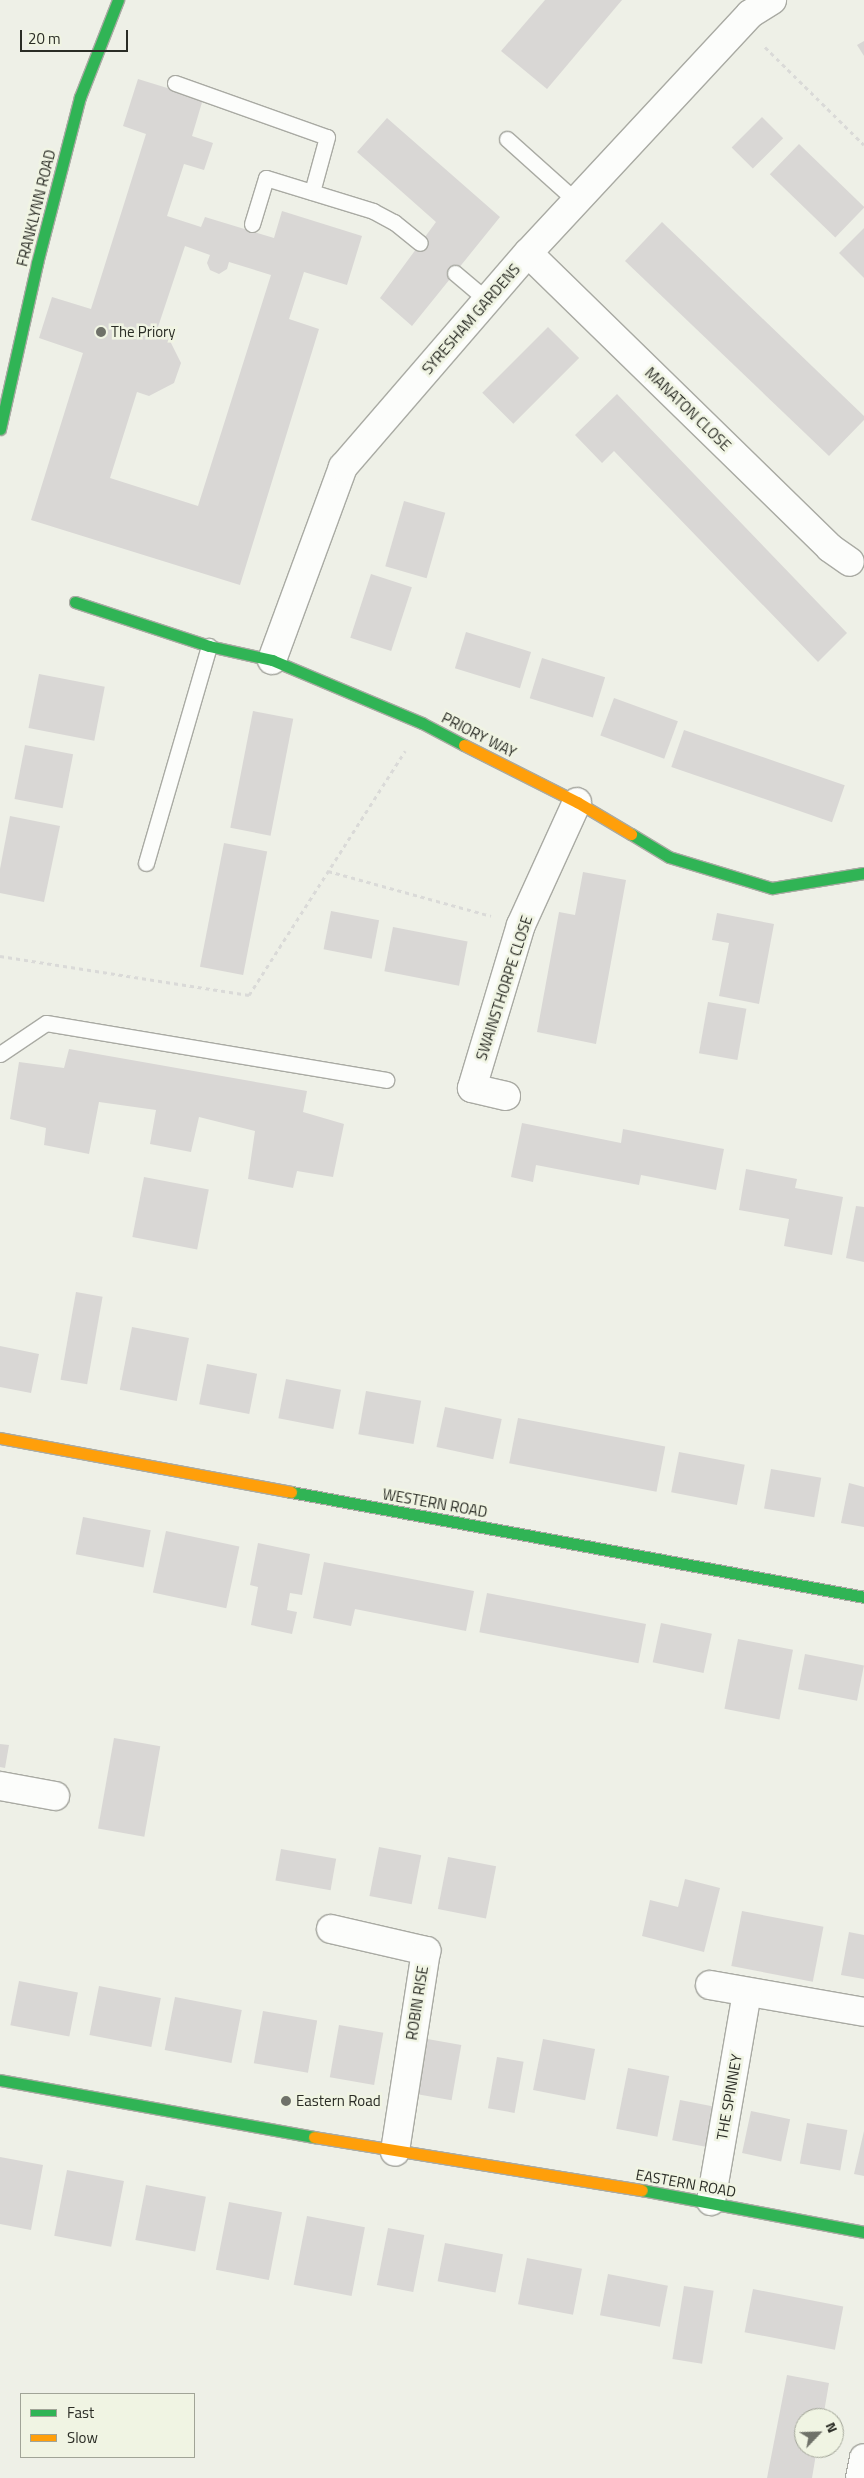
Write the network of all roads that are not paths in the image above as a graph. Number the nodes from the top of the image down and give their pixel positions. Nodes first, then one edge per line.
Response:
1 (118, 0) edge
2 (772, 0) edge
3 (743, 13) edge
4 (175, 84) dead end
5 (507, 139) dead end
6 (312, 192) junction
7 (576, 201) junction
8 (252, 224) dead end
9 (420, 243) dead end
10 (528, 253) junction
11 (455, 273) dead end
12 (487, 300) junction
13 (8, 353) edge
14 (0, 430) edge
15 (850, 562) dead end
16 (75, 602) dead end
17 (209, 646) junction
18 (272, 660) junction
19 (577, 802) junction
20 (146, 864) dead end
21 (863, 876) edge
22 (0, 1054) edge
23 (386, 1080) dead end
24 (506, 1096) dead end
25 (0, 1438) edge
26 (864, 1597) edge
27 (0, 1786) edge
28 (55, 1796) dead end
29 (331, 1929) dead end
30 (710, 1985) dead end
31 (746, 1993) junction
32 (864, 2012) edge
33 (0, 2080) edge
34 (395, 2152) junction
35 (711, 2201) junction
36 (864, 2232) edge
37 (864, 2458) edge
38 (860, 2478) edge

1 - 13 street, FRANKLYNN ROAD
2 - 3 street, SYRESHAM GARDENS
3 - 7 street, SYRESHAM GARDENS
4 - 6 lane
5 - 7 lane
6 - 8 lane
6 - 9 lane
7 - 10 street, SYRESHAM GARDENS
10 - 12 street, SYRESHAM GARDENS
10 - 15 street, MANATON CLOSE
11 - 12 lane
12 - 18 street, SYRESHAM GARDENS
13 - 14 street, FRANKLYNN ROAD
16 - 17 street, PRIORY WAY
17 - 18 street, PRIORY WAY
17 - 20 lane
18 - 19 street, PRIORY WAY
19 - 21 street, PRIORY WAY
19 - 24 street, SWAINSTHORPE CLOSE
22 - 23 lane
25 - 26 street, WESTERN ROAD
27 - 28 street
29 - 34 street, ROBIN RISE
30 - 31 street
31 - 32 street
31 - 35 street, THE SPINNEY
33 - 34 street, EASTERN ROAD
34 - 35 street, EASTERN ROAD
35 - 36 street, EASTERN ROAD
37 - 38 street

